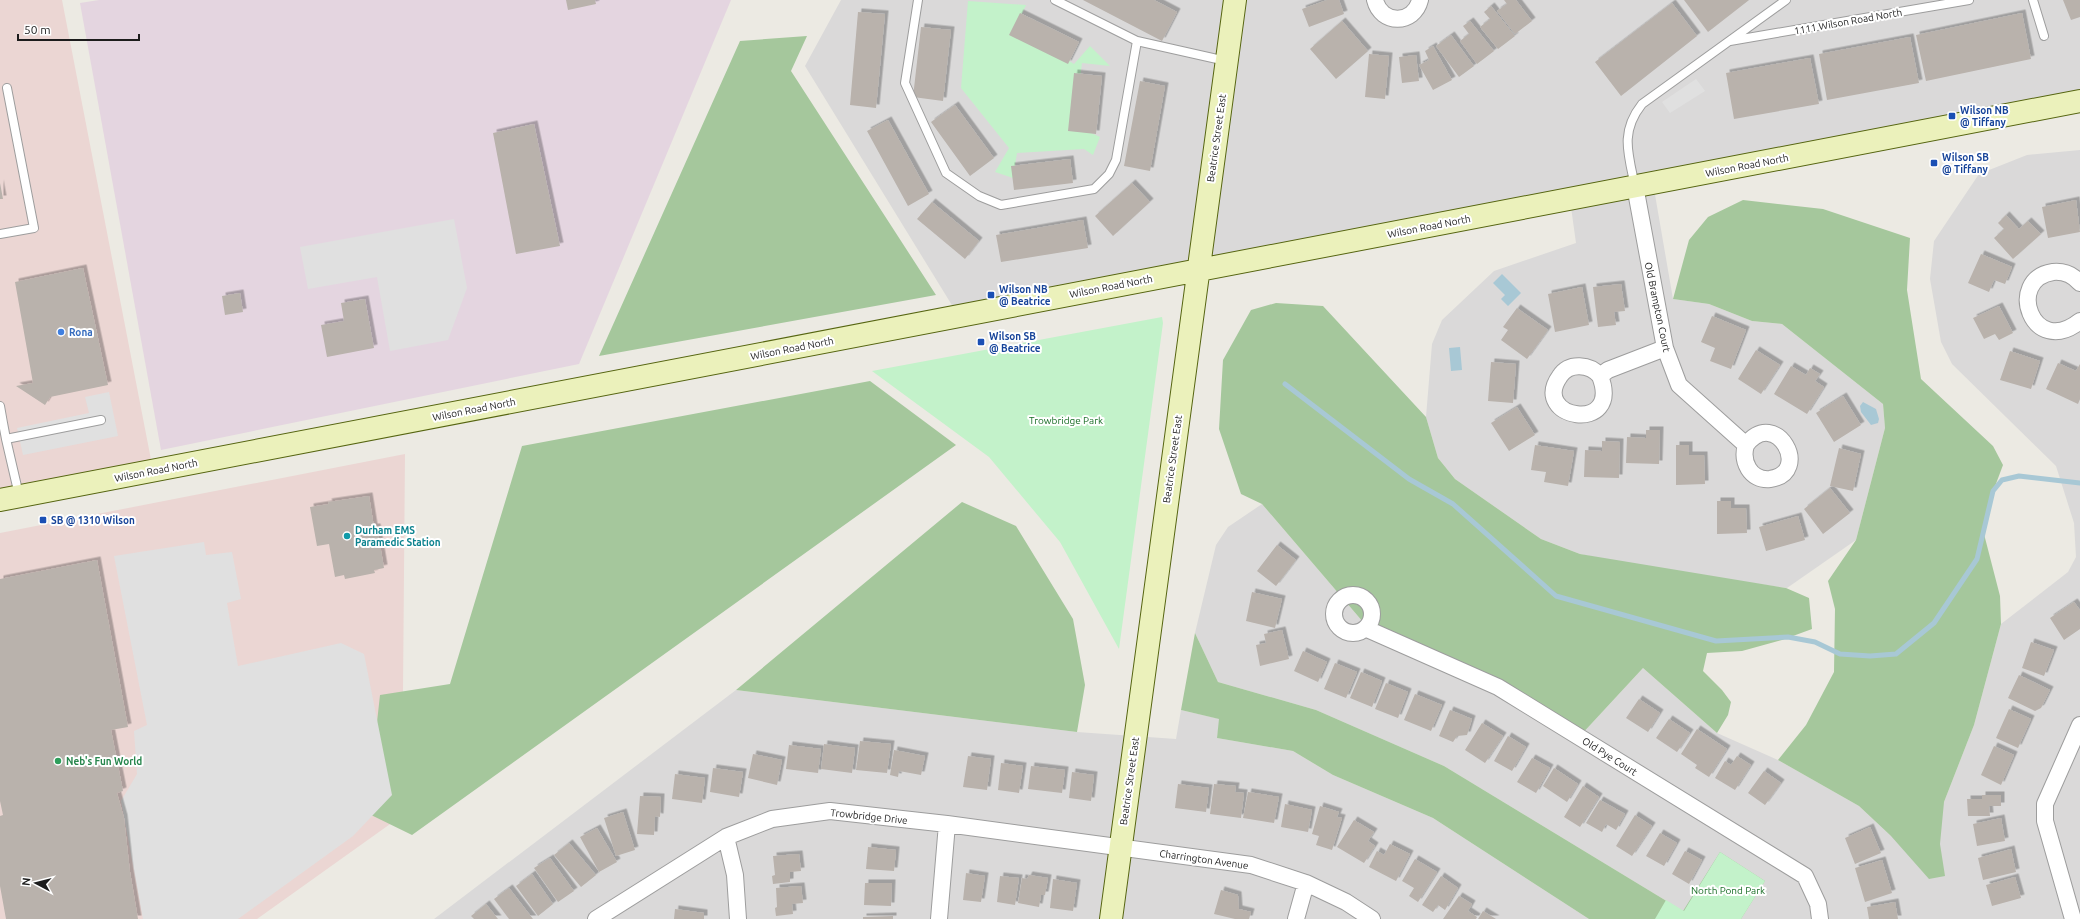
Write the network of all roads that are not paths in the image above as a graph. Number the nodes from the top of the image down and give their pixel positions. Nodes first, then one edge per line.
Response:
1 (918, 0) edge
2 (1055, 0) edge
3 (1235, 0) edge
4 (1375, 0) edge
5 (1420, 0) edge
6 (1786, 0) edge
7 (1969, 0) edge
8 (2033, 0) edge
9 (2044, 36) dead end
10 (1137, 41) junction
11 (1727, 41) junction
12 (1227, 61) junction
13 (8, 88) dead end
14 (2080, 101) edge
15 (1635, 186) junction
16 (0, 234) edge
17 (1198, 270) junction
18 (2080, 283) edge
19 (2080, 321) edge
20 (1665, 348) junction
21 (1600, 376) dead end
22 (0, 406) edge
23 (101, 420) dead end
24 (2, 424) edge
25 (6, 439) junction
26 (1746, 445) dead end
27 (10, 498) edge
28 (1367, 629) dead end
29 (2080, 725) edge
30 (947, 824) junction
31 (726, 837) junction
32 (1120, 847) junction
33 (1306, 883) junction
34 (596, 919) edge
35 (738, 919) edge
36 (939, 919) edge
37 (1111, 919) edge
38 (1296, 919) edge
39 (1372, 919) edge
40 (1820, 919) edge
41 (2073, 919) edge

1 - 10 lane
2 - 10 lane
3 - 12 main road, Beatrice Street East
4 - 5 street
6 - 11 lane, 1111 Wilson Road North
7 - 11 lane, 1111 Wilson Road North
8 - 9 lane
10 - 12 lane
11 - 15 lane, 1111 Wilson Road North
12 - 17 main road, Beatrice Street East
13 - 16 lane
14 - 15 main road, Wilson Road North
15 - 17 main road, Wilson Road North
15 - 20 street, Old Brampton Court
17 - 27 main road, Wilson Road North
17 - 32 main road, Beatrice Street East
18 - 19 street
20 - 21 street
20 - 26 street, Old Brampton Court
22 - 24 lane
23 - 25 lane
24 - 25 lane
25 - 27 lane
28 - 40 street, Old Pye Court
29 - 41 street
30 - 31 street, Trowbridge Drive
30 - 32 street, Trowbridge Drive
30 - 36 street
31 - 34 street, Trowbridge Drive
31 - 35 street
32 - 33 street, Charrington Avenue
32 - 37 main road, Beatrice Street East
33 - 38 street
33 - 39 street, Charrington Avenue

